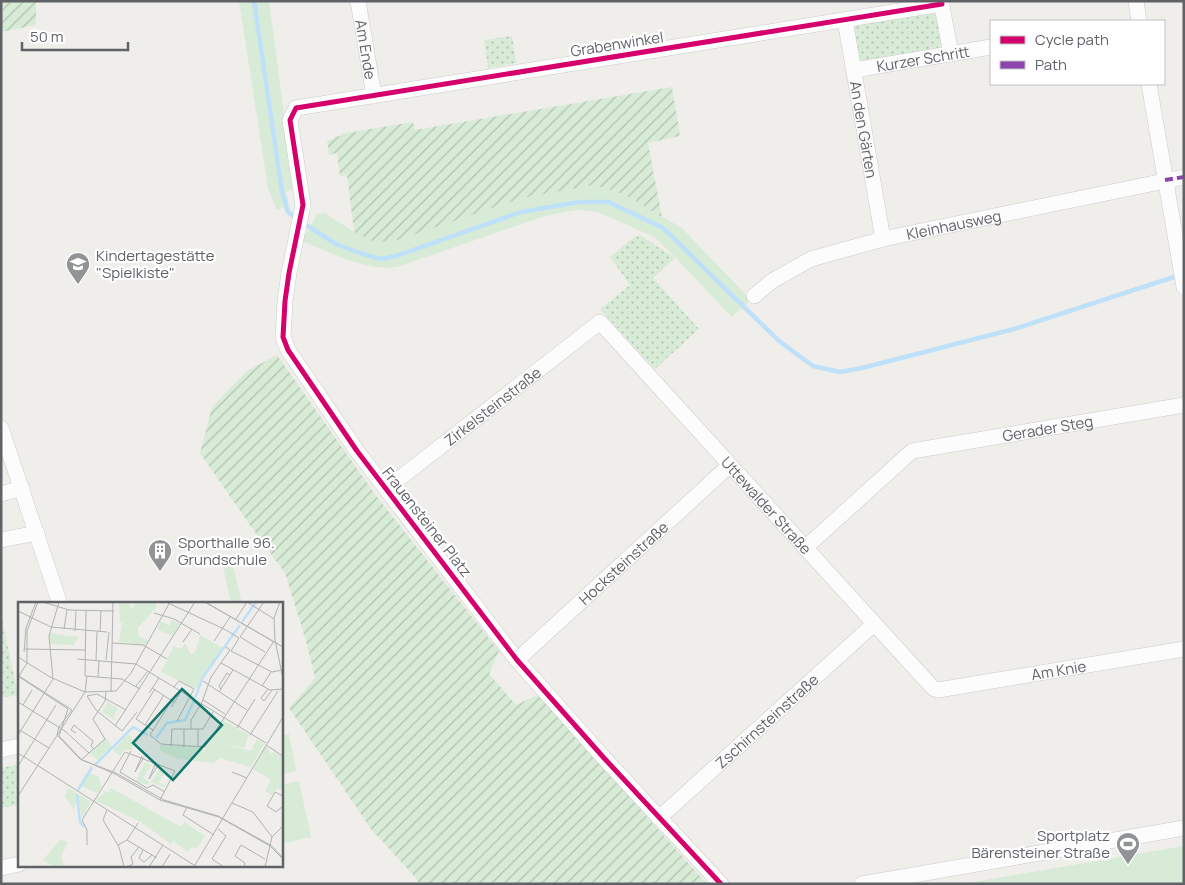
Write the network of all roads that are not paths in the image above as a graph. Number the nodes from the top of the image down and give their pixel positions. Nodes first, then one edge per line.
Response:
1 (358, 1) edge
2 (1136, 1) edge
3 (942, 3) edge
4 (845, 20) junction
5 (1139, 20) edge
6 (990, 47) edge
7 (950, 54) junction
8 (854, 70) junction
9 (1149, 85) edge
10 (374, 96) junction
11 (296, 108) joint
12 (1184, 177) edge
13 (1165, 180) junction
14 (883, 239) junction
15 (1184, 286) edge
16 (754, 296) dead end
17 (600, 322) joint
18 (1184, 405) edge
19 (1, 428) edge
20 (730, 465) junction
21 (22, 488) junction
22 (386, 489) junction
23 (1, 494) edge
24 (37, 534) junction
25 (1, 540) edge
26 (805, 548) junction
27 (59, 602) edge
28 (874, 624) junction
29 (1184, 649) edge
30 (517, 660) junction
31 (933, 688) joint
32 (18, 746) edge
33 (1, 750) edge
34 (660, 818) junction
35 (1184, 828) edge
36 (18, 864) edge
37 (1, 868) edge
38 (721, 884) edge
39 (862, 884) edge

1 - 10 street, Am Ende
2 - 5 street
3 - 4 street, Grabenwinkel
3 - 7 street
4 - 8 street, An den Gärten
4 - 10 street, Grabenwinkel
6 - 7 street, Kurzer Schritt
7 - 8 street, Kurzer Schritt
8 - 14 street, An den Gärten
9 - 13 street
10 - 11 street, Grabenwinkel
11 - 22 street, Frauensteiner Platz
12 - 13 street, Kleinhausweg
13 - 14 street, Kleinhausweg
13 - 15 street
14 - 16 street, Kleinhausweg
17 - 20 street, Uttewalder Straße
17 - 22 street, Zirkelsteinstraße
18 - 26 street, Gerader Steg
19 - 21 street
20 - 26 street, Uttewalder Straße
20 - 30 street, Hocksteinstraße
21 - 23 street
21 - 24 street
22 - 30 street, Frauensteiner Platz
24 - 25 street
24 - 27 street
26 - 28 street, Uttewalder Straße
28 - 31 street, Uttewalder Straße
28 - 34 street, Zschirnsteinstraße
29 - 31 street, Am Knie
30 - 34 street, Frauensteiner Platz
32 - 33 street
34 - 38 street, Frauensteiner Platz
35 - 39 street
36 - 37 street

